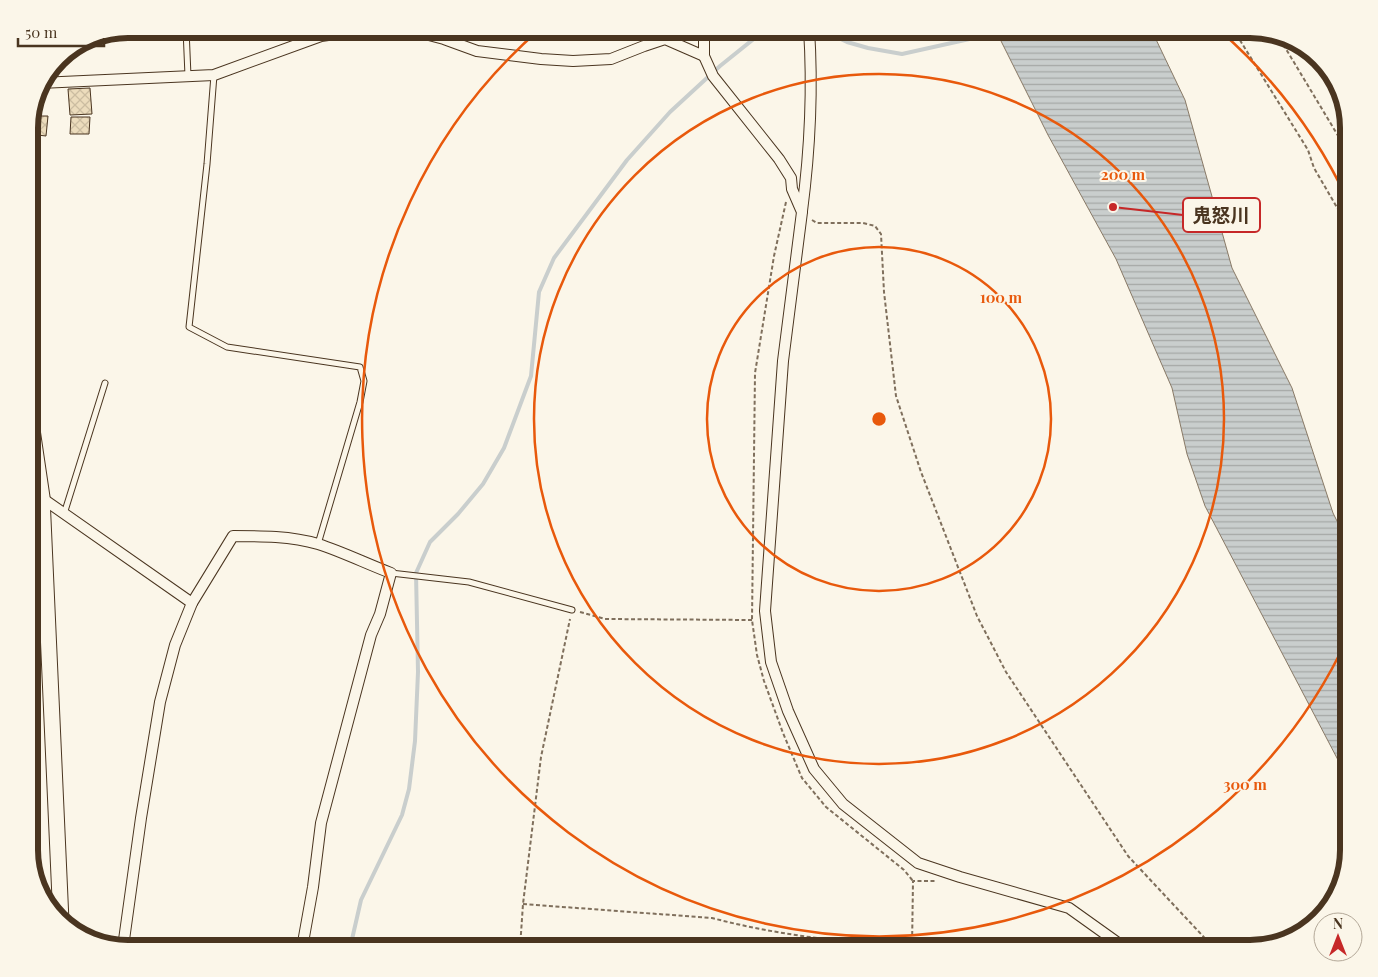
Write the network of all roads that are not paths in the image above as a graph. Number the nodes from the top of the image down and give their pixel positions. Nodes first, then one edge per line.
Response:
1 (186, 38) edge
2 (298, 38) edge
3 (316, 38) edge
4 (440, 38) edge
5 (704, 38) edge
6 (810, 38) edge
7 (300, 44) junction
8 (704, 56) junction
9 (214, 75) junction
10 (188, 76) junction
11 (50, 83) edge
12 (806, 215) junction
13 (105, 383) dead end
14 (38, 470) edge
15 (38, 495) edge
16 (42, 498) junction
17 (64, 514) junction
18 (318, 544) junction
19 (391, 573) junction
20 (192, 603) junction
21 (572, 610) road end
22 (60, 909) edge
23 (125, 939) edge
24 (303, 940) edge
25 (1114, 940) edge

1 - 10 lane
2 - 7 lane
3 - 7 street
4 - 8 street
5 - 8 street
6 - 12 street
7 - 9 street
8 - 12 street
9 - 10 street
9 - 18 lane
10 - 11 street
12 - 25 street
13 - 17 lane
14 - 16 main road
15 - 16 street
16 - 17 street
16 - 22 main road
17 - 20 street
18 - 19 street
18 - 20 street
19 - 21 lane
19 - 24 street
20 - 23 street

